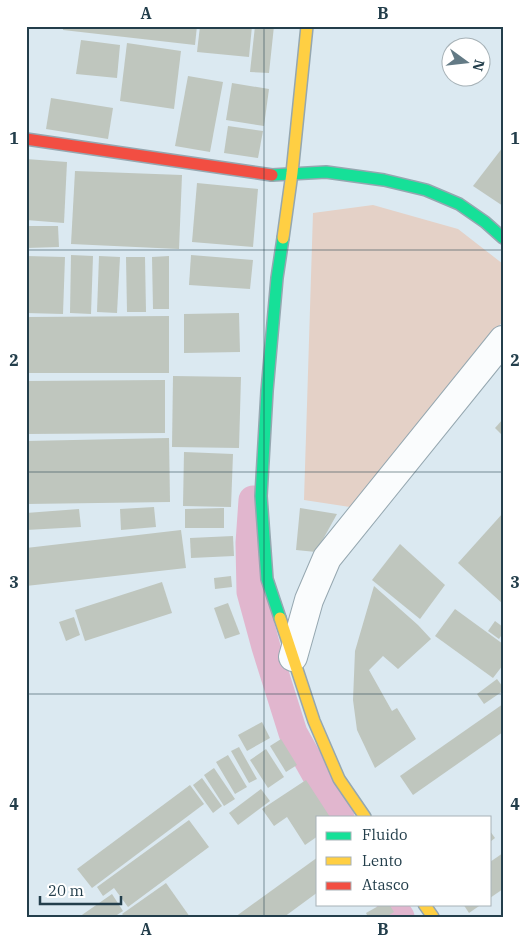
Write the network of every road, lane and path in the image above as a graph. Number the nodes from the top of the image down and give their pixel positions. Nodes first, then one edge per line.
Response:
1 (306, 26) edge
2 (26, 139) edge
3 (292, 173) junction
4 (503, 238) edge
5 (503, 340) edge
6 (293, 657) junction
7 (364, 816) edge
8 (425, 906) edge
9 (433, 917) edge

1 - 3 street
2 - 3 street
3 - 4 street
3 - 6 street
5 - 6 street
6 - 7 street
8 - 9 street

